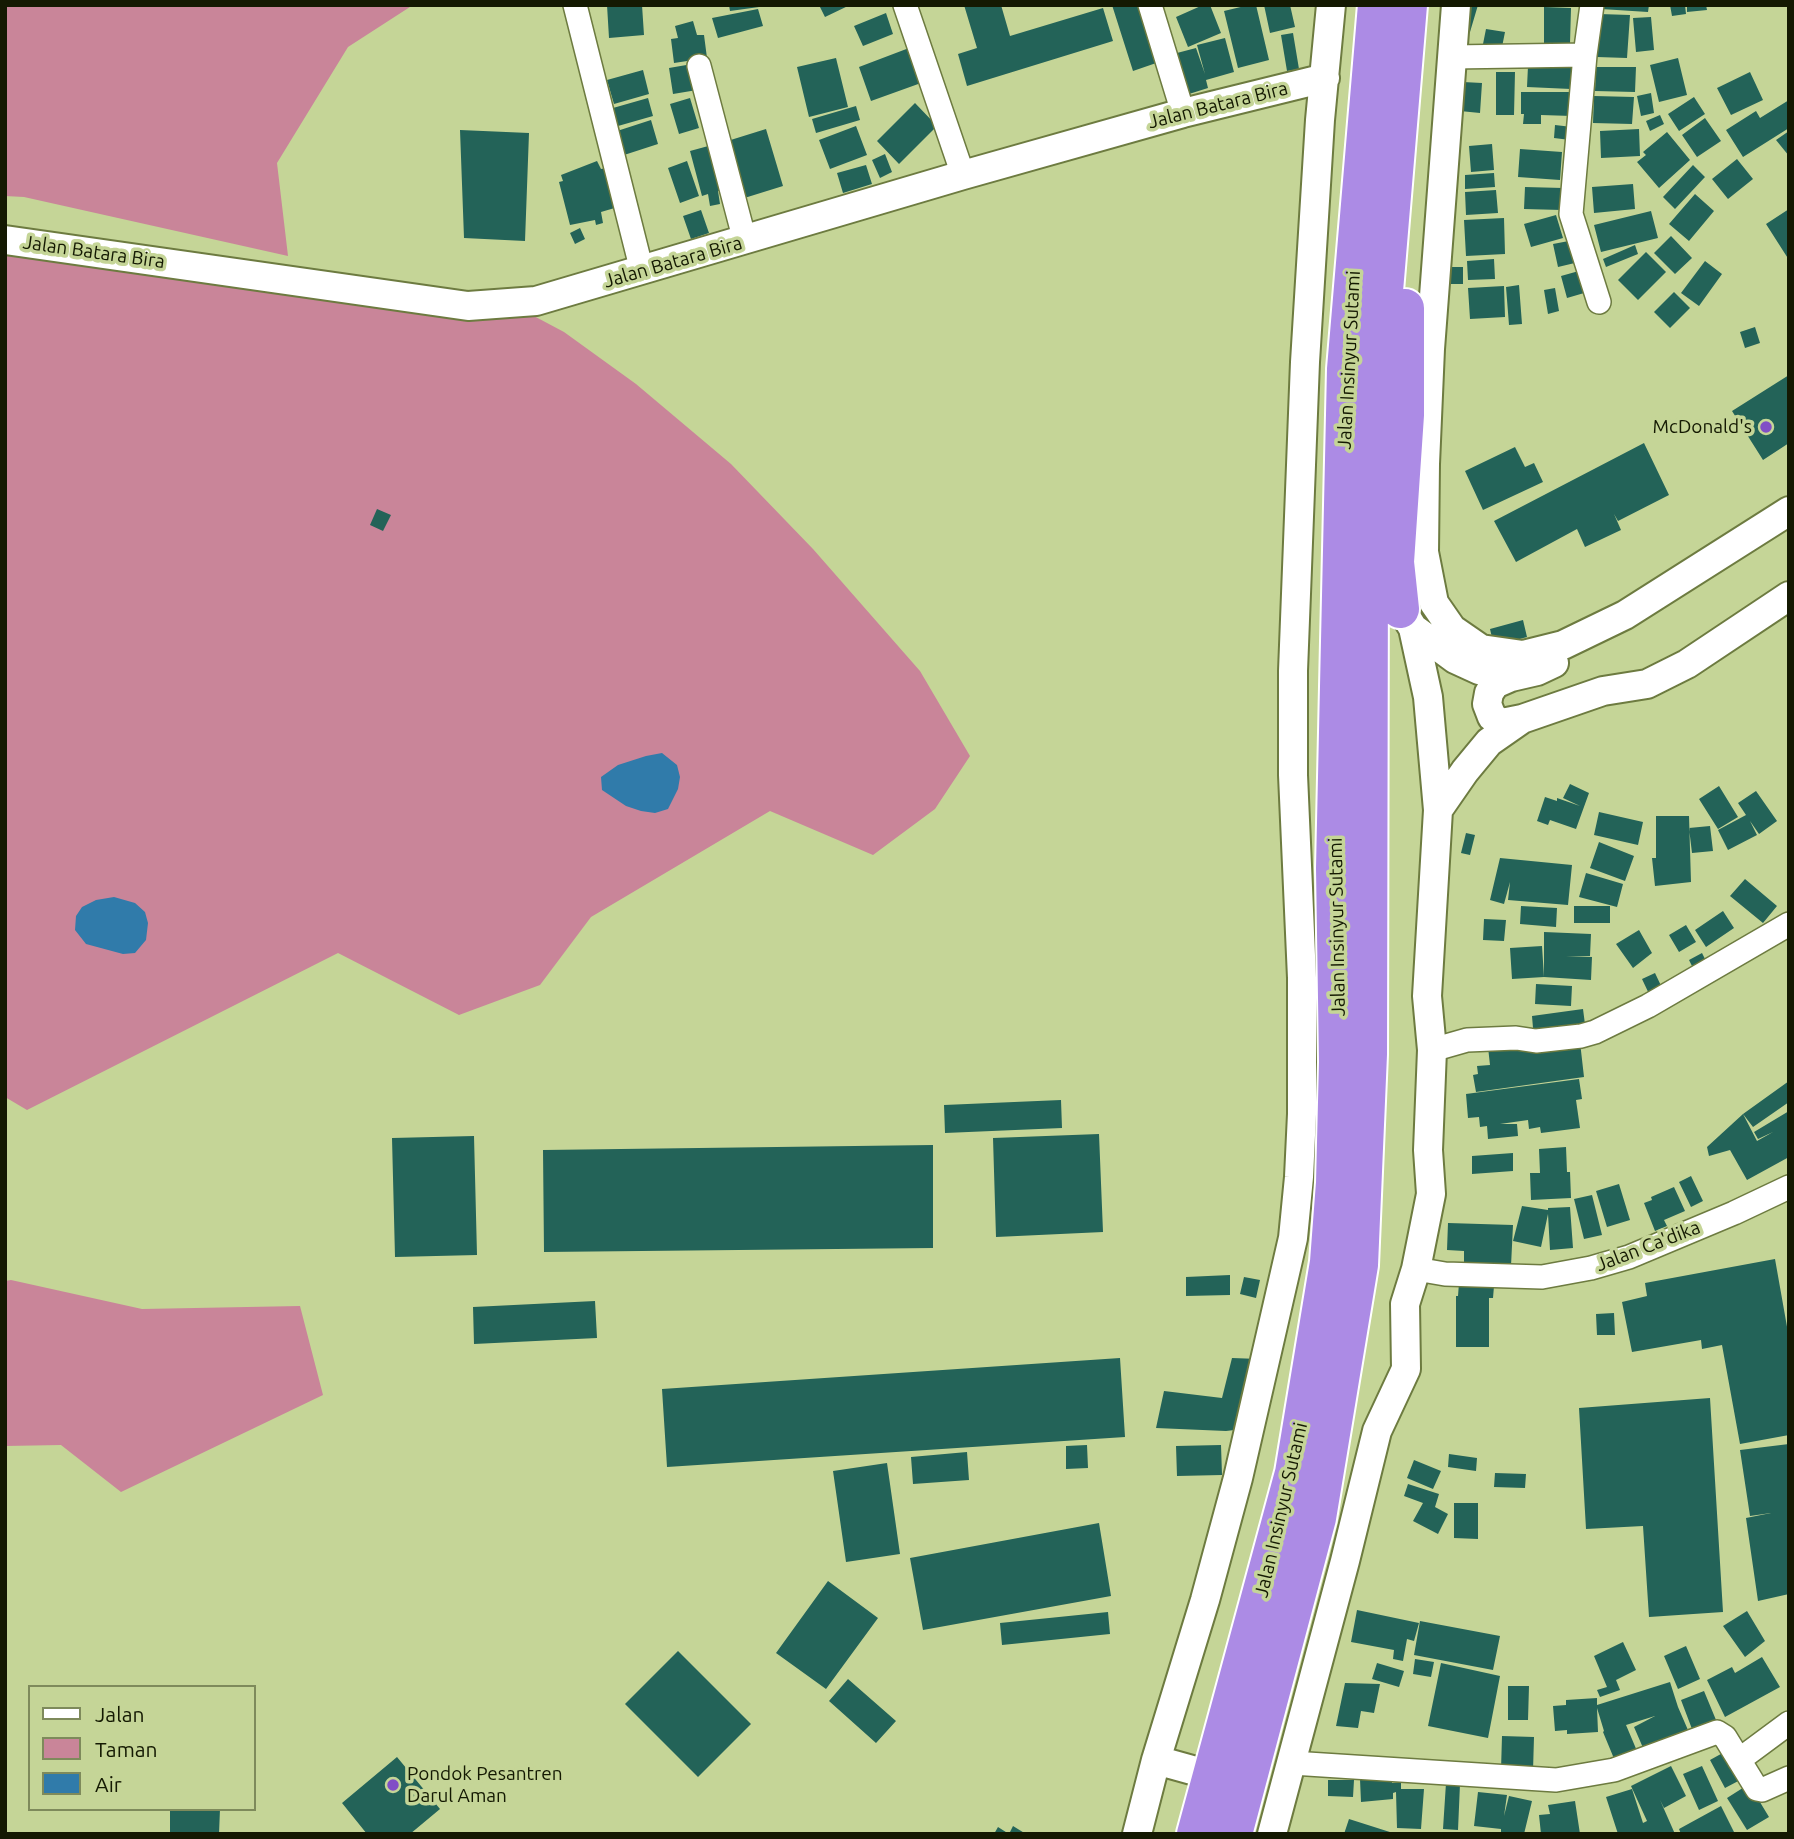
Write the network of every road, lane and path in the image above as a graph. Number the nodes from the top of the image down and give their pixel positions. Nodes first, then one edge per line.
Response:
1 (575, 5) edge
2 (905, 5) edge
3 (1150, 5) edge
4 (1331, 5) edge
5 (1377, 5) edge
6 (1408, 5) edge
7 (1425, 5) edge
8 (1456, 5) edge
9 (1592, 5) edge
10 (1585, 55) junction
11 (1452, 57) junction
12 (699, 66) dead end
13 (1325, 78) junction
14 (1183, 113) junction
15 (963, 175) junction
16 (5, 240) edge
17 (745, 241) junction
18 (642, 271) junction
19 (1599, 303) dead end
20 (1789, 511) edge
21 (1789, 596) edge
22 (1625, 615) junction
23 (1407, 619) junction
24 (1511, 677) junction
25 (1522, 719) junction
26 (1438, 810) junction
27 (1789, 924) edge
28 (1432, 1049) junction
29 (1789, 1187) edge
30 (1416, 1269) junction
31 (1789, 1723) edge
32 (1156, 1760) junction
33 (1739, 1760) junction
34 (1292, 1762) junction
35 (1192, 1770) dead end
36 (1789, 1778) edge
37 (1137, 1834) edge
38 (1196, 1834) edge
39 (1233, 1834) edge
40 (1272, 1834) edge

1 - 18 street
2 - 15 street
3 - 14 street
4 - 13 street
5 - 38 highway, Jalan Insinyur Sutami
6 - 39 highway, Jalan Insinyur Sutami
7 - 23 highway
8 - 11 street
9 - 10 street
10 - 11 street
10 - 19 street
11 - 22 street
12 - 17 street
13 - 14 street, Jalan Batara Bira
13 - 32 street
14 - 15 street, Jalan Batara Bira
15 - 17 street, Jalan Batara Bira
16 - 18 street, Jalan Batara Bira
17 - 18 street, Jalan Batara Bira
20 - 22 street
21 - 25 street
22 - 24 street
23 - 24 street
23 - 26 street
24 - 25 street
25 - 26 street
26 - 28 street
27 - 28 street
28 - 30 street
29 - 30 street, Jalan Ca'dika
30 - 34 street
31 - 33 street
32 - 35 street
32 - 37 street
33 - 34 street
33 - 36 street
34 - 40 street

